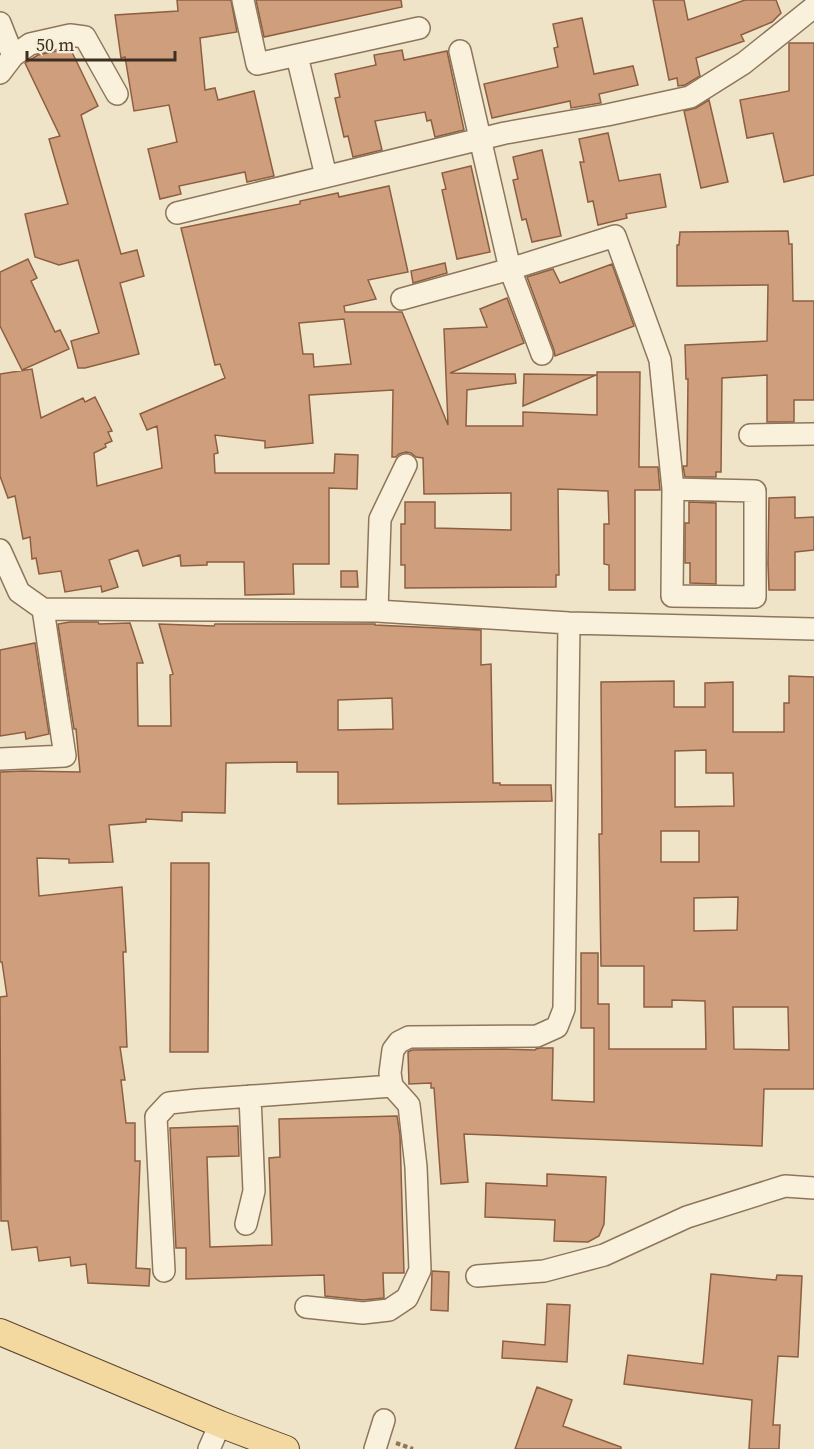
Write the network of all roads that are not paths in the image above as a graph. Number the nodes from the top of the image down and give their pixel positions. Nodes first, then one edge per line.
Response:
1 (243, 0) edge
2 (814, 7) edge
3 (0, 23) edge
4 (419, 28) dead end
5 (460, 51) dead end
6 (14, 56) junction
7 (297, 56) junction
8 (0, 73) edge
9 (117, 94) dead end
10 (480, 139) junction
11 (326, 177) junction
12 (177, 213) dead end
13 (510, 269) junction
14 (402, 298) dead end
15 (542, 354) dead end
16 (814, 434) edge
17 (750, 435) dead end
18 (406, 465) dead end
19 (673, 489) junction
20 (0, 550) edge
21 (43, 609) junction
22 (377, 611) junction
23 (569, 623) junction
24 (814, 629) edge
25 (0, 759) edge
26 (392, 1086) junction
27 (250, 1096) junction
28 (814, 1188) edge
29 (246, 1224) dead end
30 (164, 1271) dead end
31 (477, 1276) dead end
32 (306, 1307) dead end
33 (0, 1332) edge
34 (384, 1420) dead end
35 (220, 1424) junction
36 (209, 1449) edge
37 (286, 1449) edge
38 (375, 1449) edge

1 - 7 street
2 - 10 street
3 - 6 street
4 - 7 street
5 - 10 street
6 - 8 street
6 - 9 street
7 - 11 street
10 - 11 street
10 - 13 street
11 - 12 street
13 - 14 street
13 - 15 street
13 - 19 street
16 - 17 street
18 - 22 street
19 - 19 street
20 - 21 street
21 - 22 street
21 - 25 street
22 - 23 street
23 - 24 street
23 - 26 street
26 - 27 street
26 - 32 street
27 - 29 street
27 - 30 street
28 - 31 street
33 - 35 main road
34 - 38 street
35 - 36 street
35 - 37 main road

